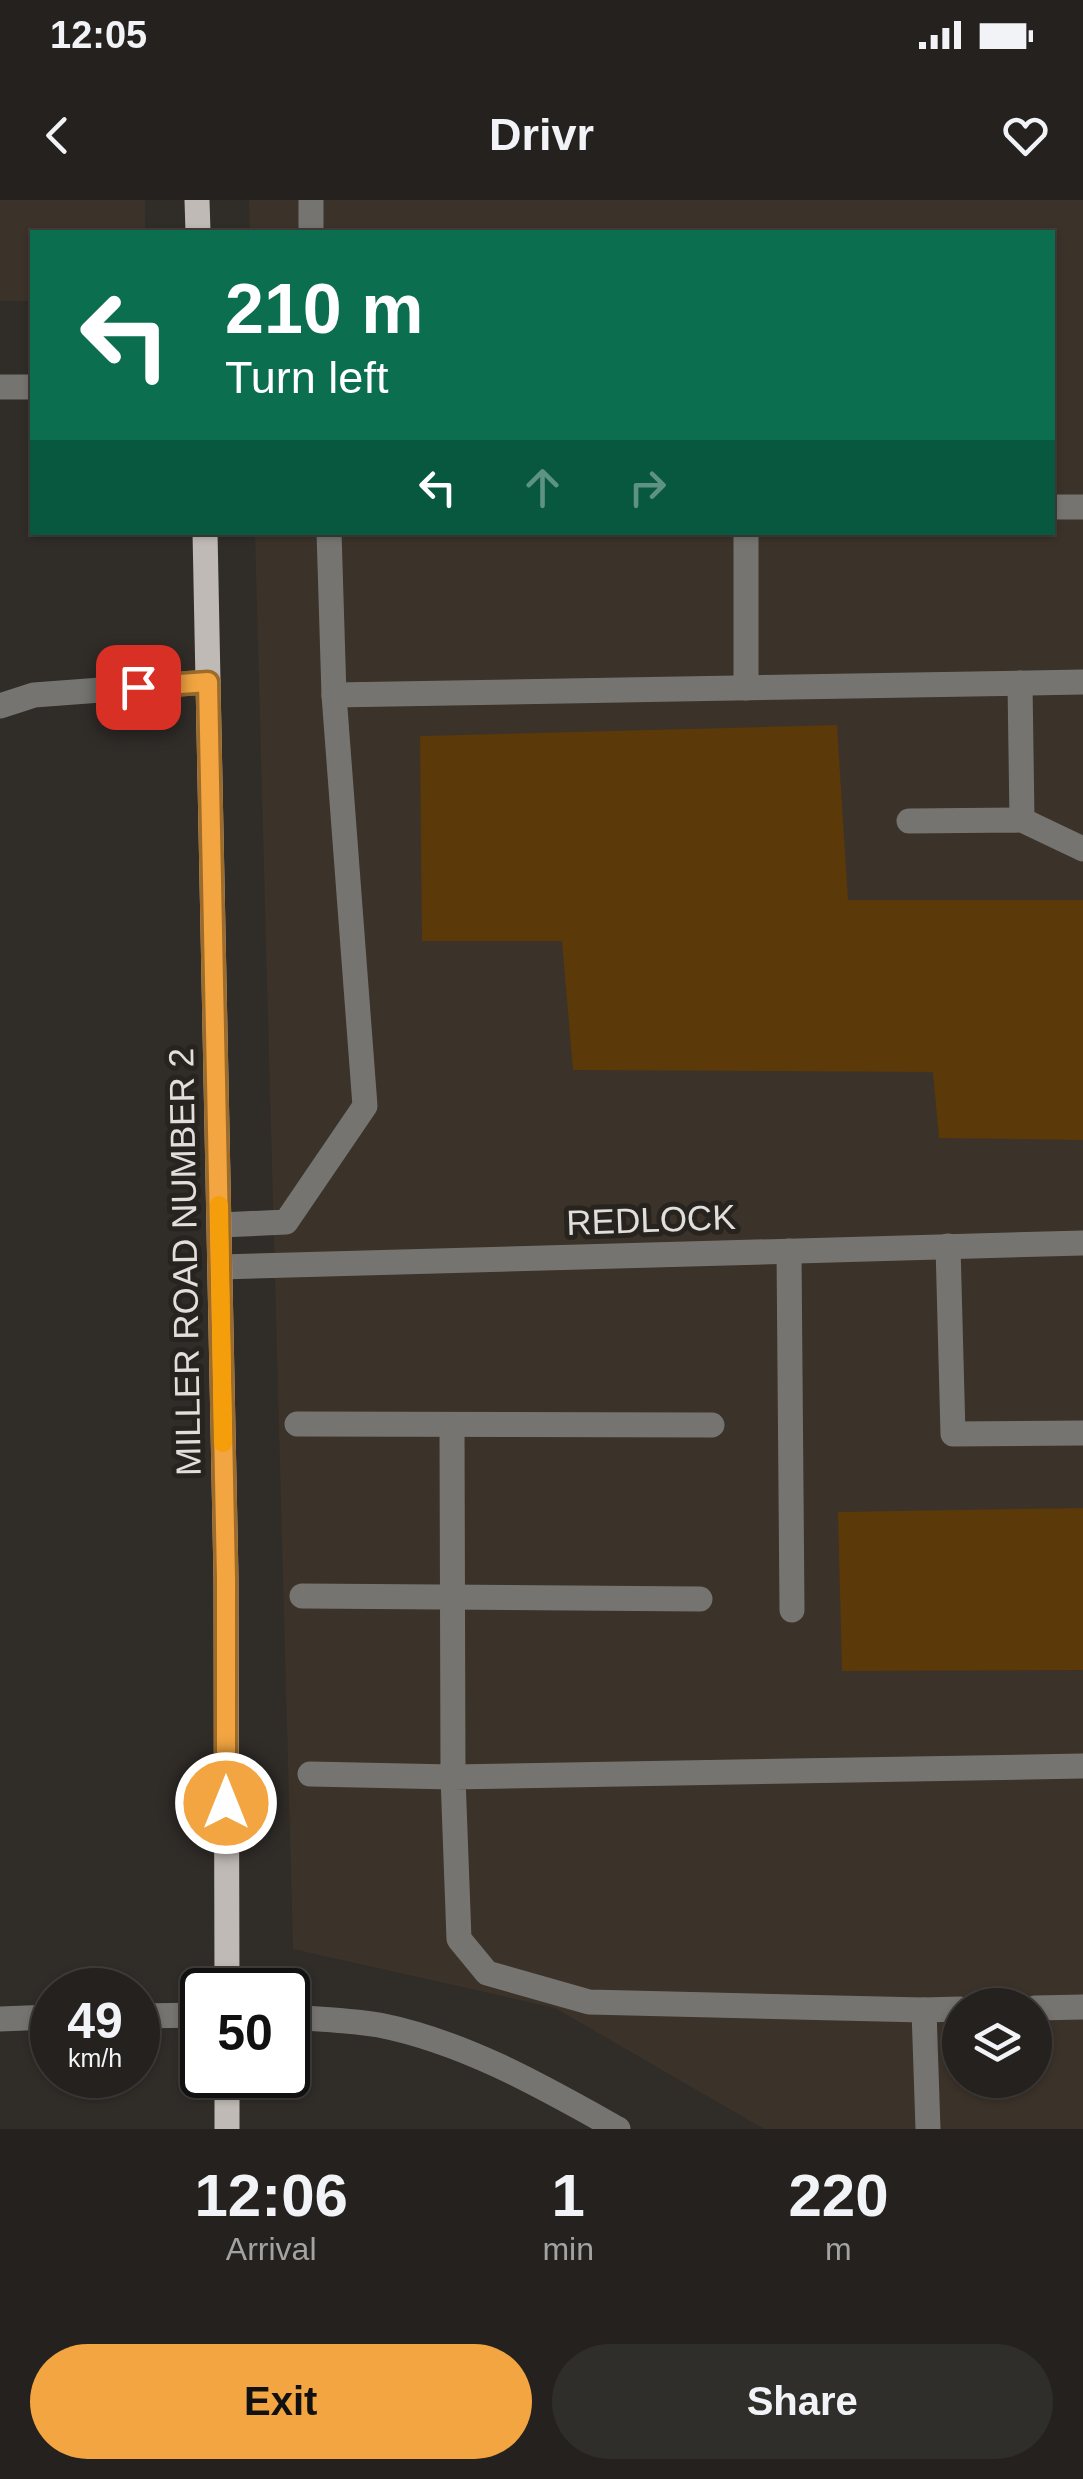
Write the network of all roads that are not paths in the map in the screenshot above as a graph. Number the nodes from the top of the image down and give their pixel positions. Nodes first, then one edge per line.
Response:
1 (197, 200) edge
2 (311, 200) edge
3 (198, 230) edge
4 (311, 230) edge
5 (0, 387) edge
6 (30, 387) edge
7 (1055, 507) edge
8 (1083, 507) edge
9 (204, 535) edge
10 (328, 535) edge
11 (746, 535) edge
12 (208, 682) junction
13 (1083, 682) edge
14 (1020, 683) junction
15 (746, 688) junction
16 (334, 694) junction
17 (0, 706) edge
18 (1022, 820) junction
19 (909, 822) dead end
20 (1083, 849) edge
21 (220, 1225) junction
22 (1083, 1242) edge
23 (948, 1246) junction
24 (789, 1251) junction
25 (220, 1267) junction
26 (296, 1424) dead end
27 (452, 1425) junction
28 (712, 1426) dead end
29 (1083, 1434) edge
30 (302, 1596) dead end
31 (452, 1598) junction
32 (700, 1599) dead end
33 (792, 1610) dead end
34 (1083, 1766) edge
35 (310, 1774) dead end
36 (453, 1777) junction
37 (227, 1968) edge
38 (1083, 2007) edge
39 (1052, 2008) edge
40 (924, 2010) junction
41 (942, 2010) edge
42 (30, 2018) edge
43 (310, 2018) edge
44 (0, 2019) edge
45 (227, 2098) edge
46 (227, 2129) edge
47 (618, 2129) edge
48 (928, 2129) edge

1 - 3 main road
2 - 4 street
5 - 6 street
7 - 8 street
9 - 12 main road, MILLER ROAD NUMBER 2
10 - 16 street
11 - 15 street
12 - 17 street
12 - 21 main road, MILLER ROAD NUMBER 2
13 - 14 street
14 - 15 street
14 - 18 street
15 - 16 street
16 - 21 street
18 - 19 street
18 - 20 street
21 - 25 main road, MILLER ROAD NUMBER 2
22 - 23 street, REDLOCK
23 - 24 street, REDLOCK
23 - 29 street
24 - 25 street, REDLOCK
24 - 33 street
25 - 37 main road, MILLER ROAD NUMBER 2
26 - 27 street
27 - 28 street
27 - 31 street
30 - 31 street
31 - 32 street
31 - 36 street
34 - 36 street
35 - 36 street
36 - 40 street
38 - 39 street
40 - 41 street
40 - 48 street
42 - 44 street
43 - 47 street
45 - 46 main road

